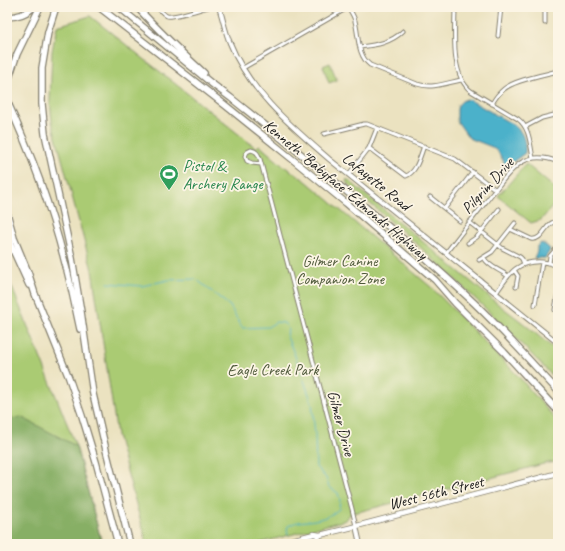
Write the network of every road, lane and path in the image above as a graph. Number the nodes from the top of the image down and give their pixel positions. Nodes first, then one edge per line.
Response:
1 (34, 7) edge
2 (40, 7) edge
3 (56, 7) edge
4 (99, 7) edge
5 (119, 7) edge
6 (137, 7) edge
7 (157, 7) edge
8 (208, 7) edge
9 (219, 7) edge
10 (349, 7) edge
11 (455, 7) edge
12 (501, 7) edge
13 (545, 7) edge
14 (7, 17) edge
15 (545, 23) dead end
16 (403, 31) dead end
17 (498, 36) dead end
18 (360, 47) junction
19 (243, 68) junction
20 (558, 71) edge
21 (461, 80) junction
22 (7, 84) edge
23 (231, 98) junction
24 (7, 101) edge
25 (492, 104) junction
26 (558, 114) edge
27 (525, 127) junction
28 (377, 128) junction
29 (324, 134) dead end
30 (424, 146) junction
31 (369, 148) junction
32 (533, 158) junction
33 (558, 162) edge
34 (261, 164) junction
35 (473, 172) junction
36 (349, 174) junction
37 (496, 190) junction
38 (430, 197) dead end
39 (445, 208) junction
40 (499, 210) dead end
41 (7, 213) edge
42 (460, 221) dead end
43 (469, 222) junction
44 (558, 222) edge
45 (515, 223) dead end
46 (510, 229) junction
47 (481, 232) junction
48 (7, 237) edge
49 (468, 243) dead end
50 (497, 245) junction
51 (558, 246) edge
52 (446, 253) junction
53 (484, 258) junction
54 (479, 260) dead end
55 (542, 262) junction
56 (549, 263) junction
57 (524, 264) junction
58 (558, 266) edge
59 (514, 270) junction
60 (508, 276) junction
61 (516, 287) dead end
62 (558, 292) edge
63 (496, 293) junction
64 (35, 294) junction
65 (535, 305) dead end
66 (555, 310) dead end
67 (558, 343) edge
68 (90, 374) junction
69 (558, 391) edge
70 (558, 411) edge
71 (558, 473) edge
72 (356, 526) junction
73 (320, 536) junction
74 (118, 544) edge
75 (130, 544) edge
76 (276, 544) edge
77 (301, 544) edge
78 (360, 544) edge

1 - 14 highway
2 - 22 highway
3 - 68 highway
4 - 70 highway, Kenneth "Babyface" Edmonds Highway
5 - 23 highway, Kenneth "Babyface" Edmonds Highway
6 - 23 highway
7 - 8 street
9 - 19 main road, Lafayette Road
10 - 18 street
10 - 19 street
11 - 21 street
12 - 17 street
13 - 15 street
16 - 18 street
18 - 21 street
19 - 36 main road, Lafayette Road
20 - 25 street
21 - 25 street
23 - 69 highway, Kenneth "Babyface" Edmonds Highway
24 - 68 highway
25 - 27 street
26 - 27 street
27 - 32 street
28 - 29 street
28 - 30 street
28 - 31 street
30 - 31 street
30 - 35 street
31 - 36 street
32 - 33 street, Pilgrim Drive
32 - 37 street, Pilgrim Drive
34 - 34 street, Gilmer Drive
34 - 72 street, Gilmer Drive
35 - 37 street
35 - 39 street
36 - 52 main road, Lafayette Road
37 - 43 street, Pilgrim Drive
38 - 39 street
39 - 42 street
40 - 47 street
41 - 64 highway
43 - 47 street
43 - 52 street, Pilgrim Drive
44 - 46 street
45 - 46 street
46 - 50 street
47 - 49 street
47 - 50 street
48 - 64 highway
50 - 53 street
50 - 57 street
51 - 56 street
52 - 63 main road, Lafayette Road
53 - 54 street
53 - 60 street
55 - 56 street
55 - 57 street
55 - 65 street
56 - 58 street
57 - 59 street
59 - 60 street
59 - 61 street
60 - 63 street
62 - 66 street
63 - 67 main road, Lafayette Road
64 - 74 highway
68 - 75 highway
71 - 72 main road, West 56th Street
72 - 73 main road, West 56th Street
72 - 78 main road
73 - 76 main road, West 56th Street
73 - 77 main road, West 56th Street

